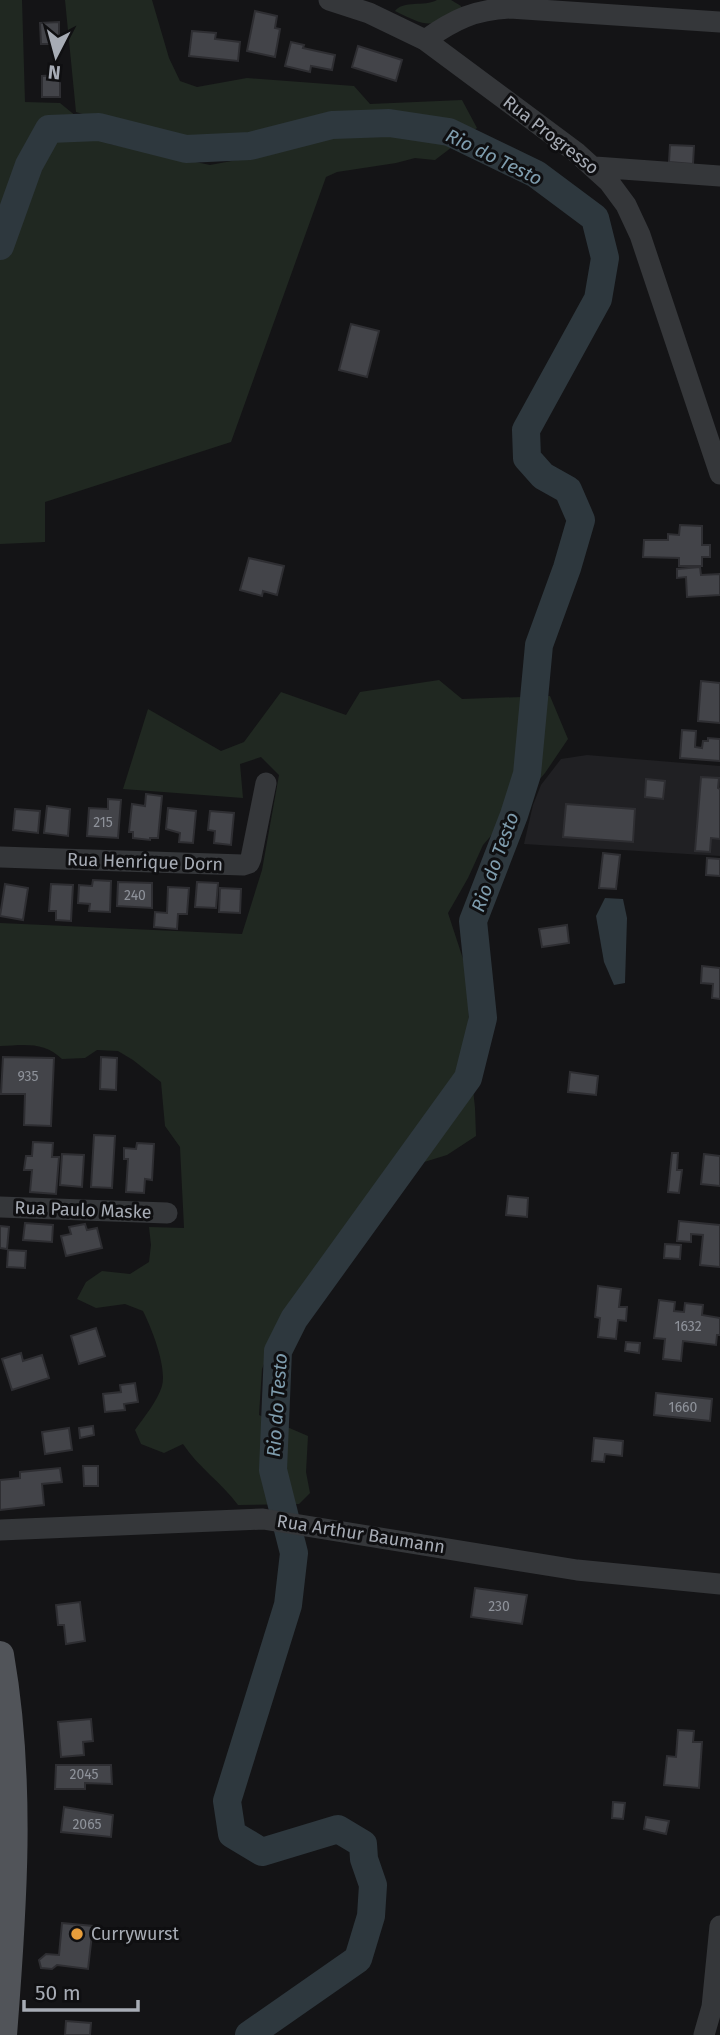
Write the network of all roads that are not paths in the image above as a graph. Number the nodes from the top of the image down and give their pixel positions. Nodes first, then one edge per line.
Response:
1 (329, 0) edge
2 (720, 22) edge
3 (425, 40) junction
4 (595, 167) junction
5 (720, 176) edge
6 (720, 474) edge
7 (266, 783) dead end
8 (0, 857) edge
9 (0, 1207) edge
10 (167, 1213) dead end
11 (0, 1530) edge
12 (720, 1584) edge
13 (0, 1654) edge
14 (720, 1926) edge
15 (3, 2035) edge
16 (705, 2035) edge

1 - 3 street, Rua Progresso
2 - 3 street
3 - 4 street, Rua Progresso
4 - 5 street
4 - 6 street, Rua Progresso
7 - 8 street, Rua Henrique Dorn
9 - 10 street, Rua Paulo Maske
11 - 12 street, Rua Arthur Baumann
13 - 15 main road
14 - 16 street

